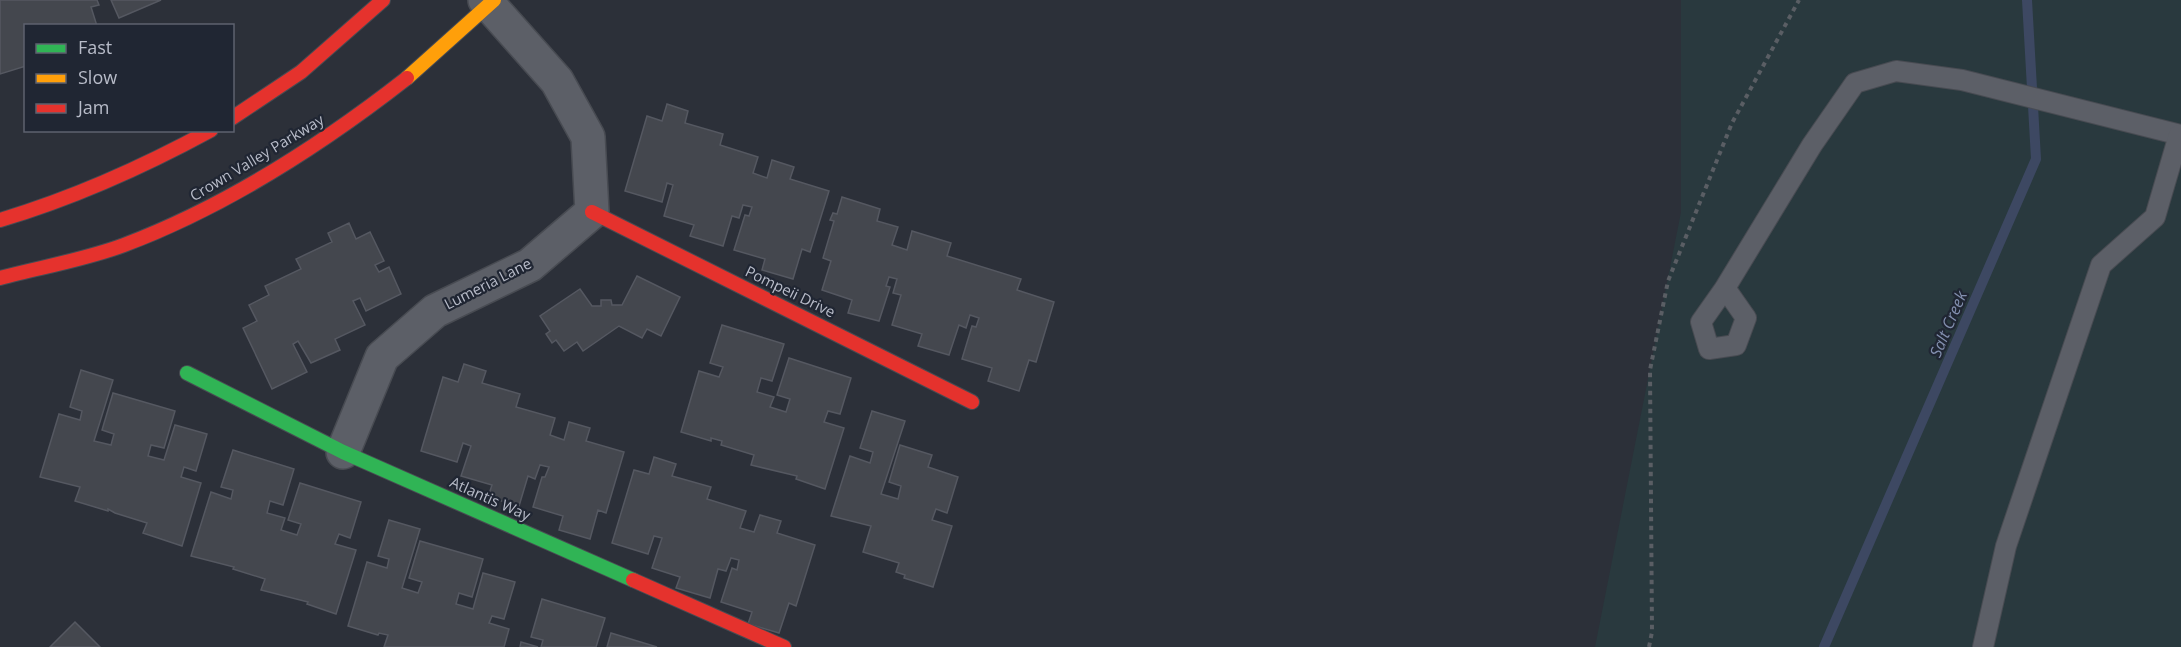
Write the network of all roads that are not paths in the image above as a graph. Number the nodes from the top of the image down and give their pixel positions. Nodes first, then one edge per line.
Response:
1 (383, 0) edge
2 (489, 2) edge
3 (234, 117) edge
4 (207, 132) edge
5 (2180, 135) edge
6 (592, 212) junction
7 (0, 220) edge
8 (0, 278) edge
9 (1725, 288) dead end
10 (187, 373) dead end
11 (972, 402) dead end
12 (343, 452) junction
13 (784, 647) edge
14 (1983, 647) edge

1 - 3 street
2 - 6 street
2 - 8 street, Crown Valley Parkway
4 - 7 street
5 - 9 lane
5 - 14 lane
6 - 11 street, Pompeii Drive
6 - 12 street, Lumeria Lane
10 - 12 street, Atlantis Way
12 - 13 street, Atlantis Way

